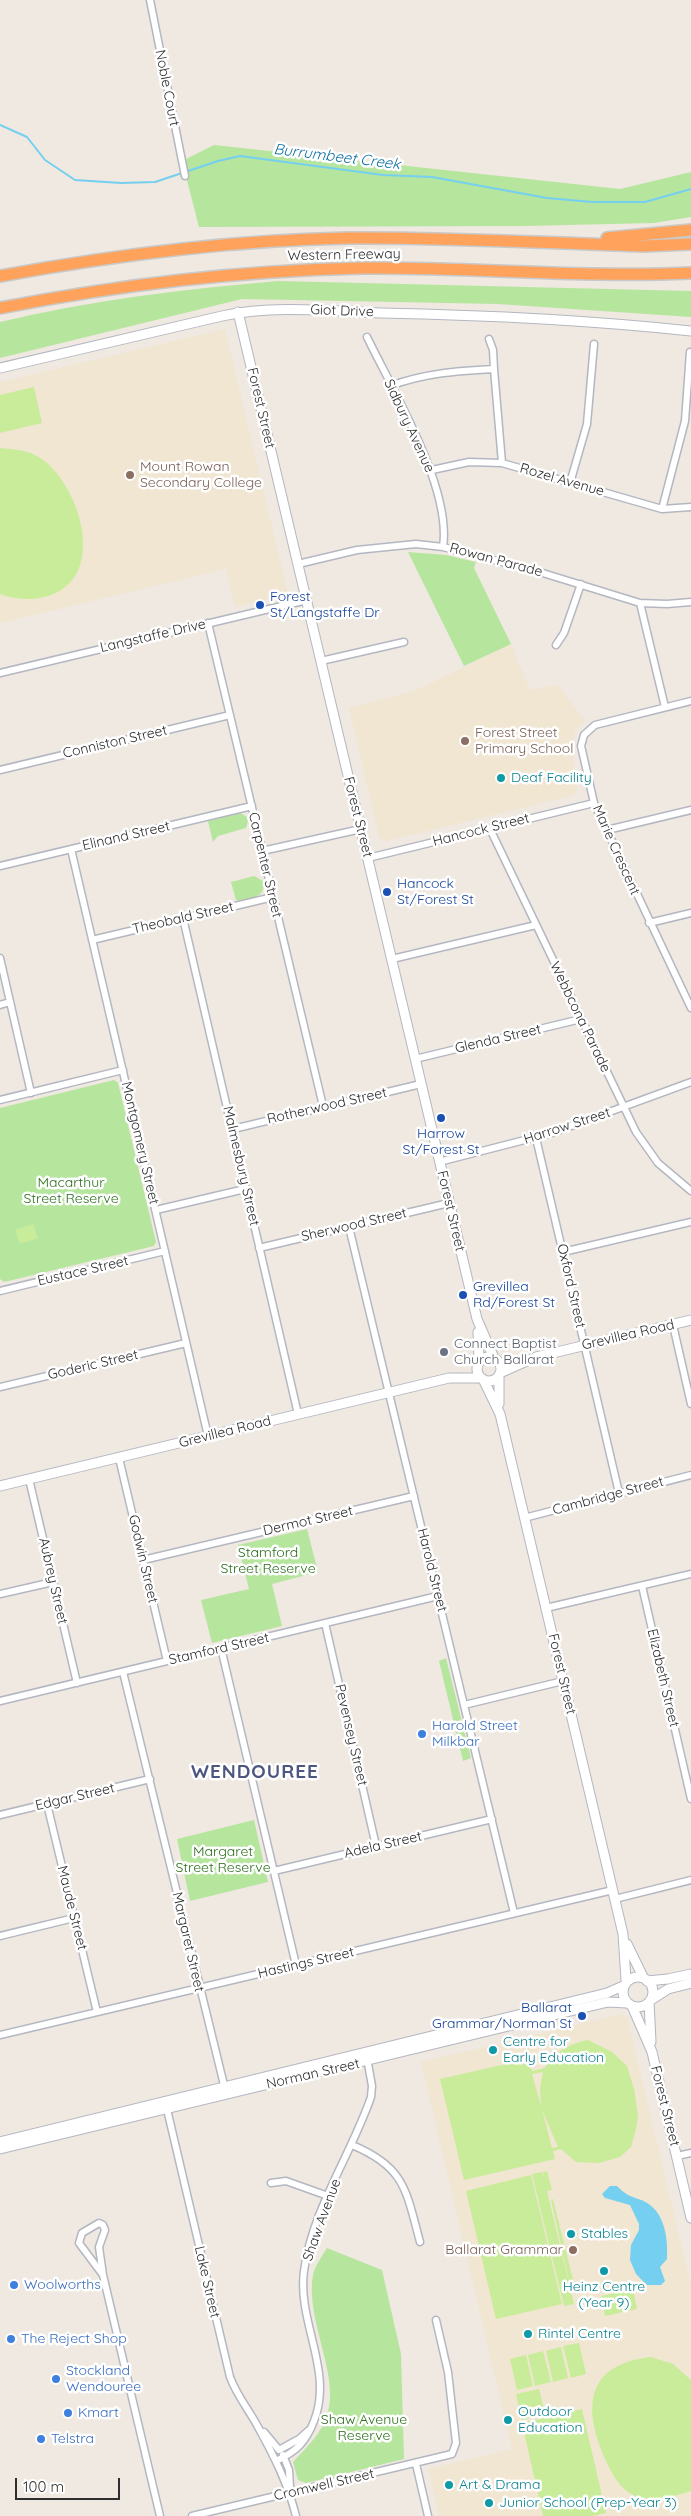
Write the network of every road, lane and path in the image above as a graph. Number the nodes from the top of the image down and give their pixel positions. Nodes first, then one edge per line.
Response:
1 (150, 0) edge
2 (185, 176) dead end
3 (691, 230) edge
4 (551, 244) junction
5 (691, 244) edge
6 (691, 273) edge
7 (0, 276) edge
8 (628, 276) junction
9 (691, 281) edge
10 (0, 308) edge
11 (238, 312) junction
12 (691, 331) edge
13 (367, 338) dead end
14 (489, 339) dead end
15 (594, 344) dead end
16 (690, 352) edge
17 (0, 368) edge
18 (494, 369) junction
19 (390, 386) junction
20 (502, 463) junction
21 (432, 470) junction
22 (570, 483) junction
23 (691, 507) edge
24 (662, 509) junction
25 (443, 547) junction
26 (298, 564) junction
27 (581, 584) junction
28 (307, 600) junction
29 (691, 602) edge
30 (640, 603) junction
31 (208, 623) junction
32 (404, 642) dead end
33 (556, 645) dead end
34 (321, 661) junction
35 (0, 673) edge
36 (691, 701) edge
37 (665, 707) junction
38 (230, 715) junction
39 (0, 770) edge
40 (594, 803) junction
41 (252, 806) junction
42 (691, 810) edge
43 (361, 829) junction
44 (490, 830) junction
45 (607, 830) junction
46 (71, 849) junction
47 (262, 851) junction
48 (368, 858) junction
49 (0, 866) edge
50 (273, 897) junction
51 (691, 913) edge
52 (183, 918) junction
53 (649, 923) junction
54 (536, 925) junction
55 (92, 940) junction
56 (0, 958) edge
57 (392, 959) junction
58 (10, 1002) junction
59 (0, 1005) edge
60 (691, 1008) edge
61 (581, 1020) junction
62 (415, 1059) junction
63 (123, 1070) junction
64 (691, 1082) edge
65 (421, 1084) junction
66 (31, 1093) junction
67 (0, 1100) edge
68 (323, 1106) junction
69 (624, 1107) junction
70 (233, 1128) junction
71 (536, 1138) junction
72 (439, 1162) junction
73 (245, 1189) junction
74 (691, 1191) edge
75 (449, 1203) junction
76 (156, 1210) junction
77 (691, 1222) edge
78 (350, 1227) junction
79 (259, 1248) junction
80 (165, 1251) junction
81 (563, 1252) junction
82 (0, 1291) edge
83 (691, 1320) edge
84 (478, 1322) junction
85 (672, 1325) junction
86 (186, 1343) junction
87 (585, 1345) junction
88 (536, 1357) junction
89 (496, 1359) junction
90 (478, 1363) junction
91 (500, 1374) junction
92 (449, 1378) junction
93 (482, 1378) junction
94 (0, 1387) edge
95 (390, 1392) junction
96 (691, 1404) edge
97 (298, 1414) junction
98 (500, 1414) junction
99 (208, 1436) junction
100 (119, 1458) junction
101 (691, 1475) edge
102 (29, 1479) junction
103 (0, 1486) edge
104 (618, 1493) junction
105 (414, 1496) junction
106 (524, 1518) junction
107 (143, 1560) junction
108 (691, 1574) edge
109 (53, 1582) junction
110 (642, 1586) junction
111 (0, 1594) edge
112 (438, 1596) junction
113 (546, 1608) junction
114 (325, 1623) junction
115 (221, 1648) junction
116 (167, 1661) junction
117 (123, 1672) junction
118 (563, 1681) junction
119 (77, 1683) junction
120 (0, 1701) edge
121 (464, 1705) junction
122 (150, 1779) junction
123 (691, 1799) edge
124 (47, 1804) junction
125 (0, 1815) edge
126 (492, 1819) junction
127 (376, 1846) junction
128 (274, 1871) junction
129 (691, 1880) edge
130 (614, 1894) junction
131 (514, 1913) junction
132 (74, 1918) junction
133 (623, 1934) junction
134 (0, 1936) edge
135 (296, 1965) junction
136 (691, 1974) edge
137 (645, 1979) junction
138 (625, 1983) junction
139 (691, 1984) edge
140 (199, 1988) junction
141 (650, 2001) junction
142 (629, 2004) junction
143 (97, 2012) junction
144 (0, 2036) edge
145 (652, 2052) junction
146 (366, 2057) junction
147 (225, 2091) junction
148 (166, 2105) junction
149 (36, 2134) junction
150 (46, 2138) junction
151 (0, 2142) edge
152 (352, 2145) junction
153 (0, 2149) edge
154 (691, 2153) edge
155 (677, 2156) junction
156 (271, 2184) dead end
157 (328, 2196) junction
158 (691, 2218) edge
159 (420, 2242) dead end
160 (103, 2275) junction
161 (436, 2320) dead end
162 (314, 2422) junction
163 (276, 2452) junction
164 (284, 2457) junction
165 (276, 2461) junction
166 (416, 2464) junction
167 (290, 2493) junction
168 (160, 2516) edge
169 (192, 2516) edge
170 (296, 2516) edge
171 (428, 2516) edge

1 - 2 street, Noble Court
3 - 4 highway
4 - 5 highway, Western Freeway
4 - 7 highway, Western Freeway
6 - 8 highway, Western Freeway
8 - 9 highway
8 - 10 highway, Western Freeway
11 - 12 street, Giot Drive
11 - 17 street, Giot Drive
11 - 26 street, Forest Street
13 - 19 street, Sidbury Avenue
14 - 18 street
15 - 22 street
16 - 24 street
18 - 19 street
18 - 20 street
19 - 21 street, Sidbury Avenue
20 - 21 street, Rozel Avenue
20 - 22 street, Rozel Avenue
21 - 25 street, Sidbury Avenue
22 - 24 street, Rozel Avenue
23 - 24 street, Rozel Avenue
25 - 26 street, Rowan Parade
25 - 27 street, Rowan Parade
26 - 28 street, Forest Street
27 - 30 street, Rowan Parade
27 - 33 street
28 - 31 street, Langstaffe Drive
28 - 34 street, Forest Street
29 - 30 street, Rowan Parade
30 - 37 street
31 - 35 street, Langstaffe Drive
31 - 38 street, Carpenter Street
32 - 34 street
34 - 43 street, Forest Street
36 - 37 street, Marie Crescent
37 - 40 street, Marie Crescent
38 - 39 street, Conniston Street
38 - 41 street, Carpenter Street
40 - 44 street, Hancock Street
40 - 45 street, Marie Crescent
41 - 46 street, Elinand Street
41 - 47 street, Carpenter Street
42 - 45 street
43 - 47 street
43 - 48 street, Forest Street
44 - 48 street, Hancock Street
44 - 54 street, Webbcona Parade
45 - 53 street, Marie Crescent
46 - 49 street, Elinand Street
46 - 55 street, Montgomery Street
47 - 50 street, Carpenter Street
48 - 57 street, Forest Street
50 - 52 street, Theobald Street
50 - 68 street, Carpenter Street
51 - 53 street
52 - 55 street, Theobald Street
52 - 70 street, Malmesbury Street
53 - 60 street, Marie Crescent
54 - 57 street
54 - 61 street, Webbcona Parade
55 - 63 street, Montgomery Street
56 - 58 street
57 - 62 street, Forest Street
58 - 59 street
58 - 66 street
61 - 62 street, Glenda Street
61 - 69 street, Webbcona Parade
62 - 65 street, Forest Street
63 - 66 street
63 - 76 street, Montgomery Street
64 - 69 street, Harrow Street
65 - 68 street, Rotherwood Street
65 - 72 street, Forest Street
66 - 67 street
68 - 70 street, Rotherwood Street
69 - 71 street, Harrow Street
69 - 74 street, Webbcona Parade
70 - 73 street, Malmesbury Street
71 - 72 street, Harrow Street
71 - 81 street, Oxford Street
72 - 75 street, Forest Street
73 - 76 street
73 - 79 street, Malmesbury Street
75 - 78 street, Sherwood Street
75 - 84 street, Forest Street
76 - 80 street, Montgomery Street
77 - 81 street
78 - 79 street, Sherwood Street
78 - 95 street, Harold Street
79 - 97 street, Malmesbury Street
80 - 82 street, Eustace Street
80 - 86 street, Montgomery Street
81 - 87 street, Oxford Street
83 - 85 street, Grevillea Road
84 - 89 street
84 - 90 street
85 - 87 street, Grevillea Road
85 - 96 street
86 - 94 street, Goderic Street
86 - 99 street, Montgomery Street
87 - 88 street, Grevillea Road
87 - 104 street, Oxford Street
88 - 89 street, Grevillea Road
88 - 91 street, Grevillea Road
89 - 90 street, Grevillea Road
89 - 91 street
90 - 92 street, Grevillea Road
90 - 93 street
91 - 93 street, Grevillea Road
91 - 98 street, Forest Street
92 - 93 street, Grevillea Road
92 - 95 street, Grevillea Road
93 - 98 street, Forest Street
95 - 97 street, Grevillea Road
95 - 105 street, Harold Street
97 - 99 street, Grevillea Road
98 - 106 street, Forest Street
99 - 100 street, Grevillea Road
100 - 102 street, Grevillea Road
100 - 107 street, Godwin Street
101 - 104 street, Cambridge Street
102 - 103 street, Grevillea Road
102 - 109 street, Aubrey Street
104 - 106 street, Cambridge Street
105 - 107 street, Dermot Street
105 - 112 street, Harold Street
106 - 113 street, Forest Street
107 - 116 street, Godwin Street
108 - 110 street
109 - 111 street
109 - 119 street, Aubrey Street
110 - 113 street
110 - 123 street, Elizabeth Street
112 - 114 street, Stamford Street
112 - 121 street, Harold Street
113 - 118 street, Forest Street
114 - 115 street, Stamford Street
114 - 127 street, Pevensey Street
115 - 116 street, Stamford Street
115 - 128 street
116 - 117 street, Stamford Street
117 - 119 street, Stamford Street
117 - 122 street, Margaret Street
118 - 121 street
118 - 130 street, Forest Street
119 - 120 street, Stamford Street
121 - 126 street, Harold Street
122 - 124 street, Edgar Street
122 - 140 street, Margaret Street
124 - 125 street, Edgar Street
124 - 132 street, Maude Street
126 - 127 street, Adela Street
126 - 131 street, Harold Street
127 - 128 street, Adela Street
128 - 135 street
129 - 130 street, Hastings Street
130 - 131 street, Hastings Street
130 - 133 street, Forest Street
131 - 135 street, Hastings Street
132 - 134 street
132 - 143 street, Maude Street
133 - 137 street, Forest Street
133 - 138 street, Forest Street
135 - 140 street, Hastings Street
136 - 137 street
137 - 138 street
137 - 141 street
138 - 142 street
138 - 146 street, Norman Street
139 - 141 street
140 - 143 street, Hastings Street
140 - 147 street, Margaret Street
141 - 142 street
141 - 145 street, Forest Street
142 - 145 street, Forest Street
142 - 146 street, Norman Street
143 - 144 street, Hastings Street
145 - 155 street, Forest Street
146 - 147 street, Norman Street
146 - 152 street, Shaw Avenue
147 - 148 street, Norman Street
148 - 149 street, Norman Street
148 - 150 street, Norman Street
148 - 163 street, Lake Street
149 - 150 street
149 - 151 street, Norman Street
150 - 153 street, Norman Street
152 - 157 street, Shaw Avenue
152 - 159 street
154 - 155 street
155 - 158 street, Forest Street
156 - 157 street
157 - 162 street, Shaw Avenue
160 - 160 street
160 - 168 street
161 - 166 street, Cromwell Street
162 - 163 street, Shaw Avenue
162 - 164 street, Shaw Avenue
163 - 164 street
163 - 165 street
164 - 165 street, Shaw Avenue
164 - 167 street
165 - 167 street
166 - 167 street, Cromwell Street
166 - 171 street
167 - 169 street, Cromwell Street
167 - 170 street

